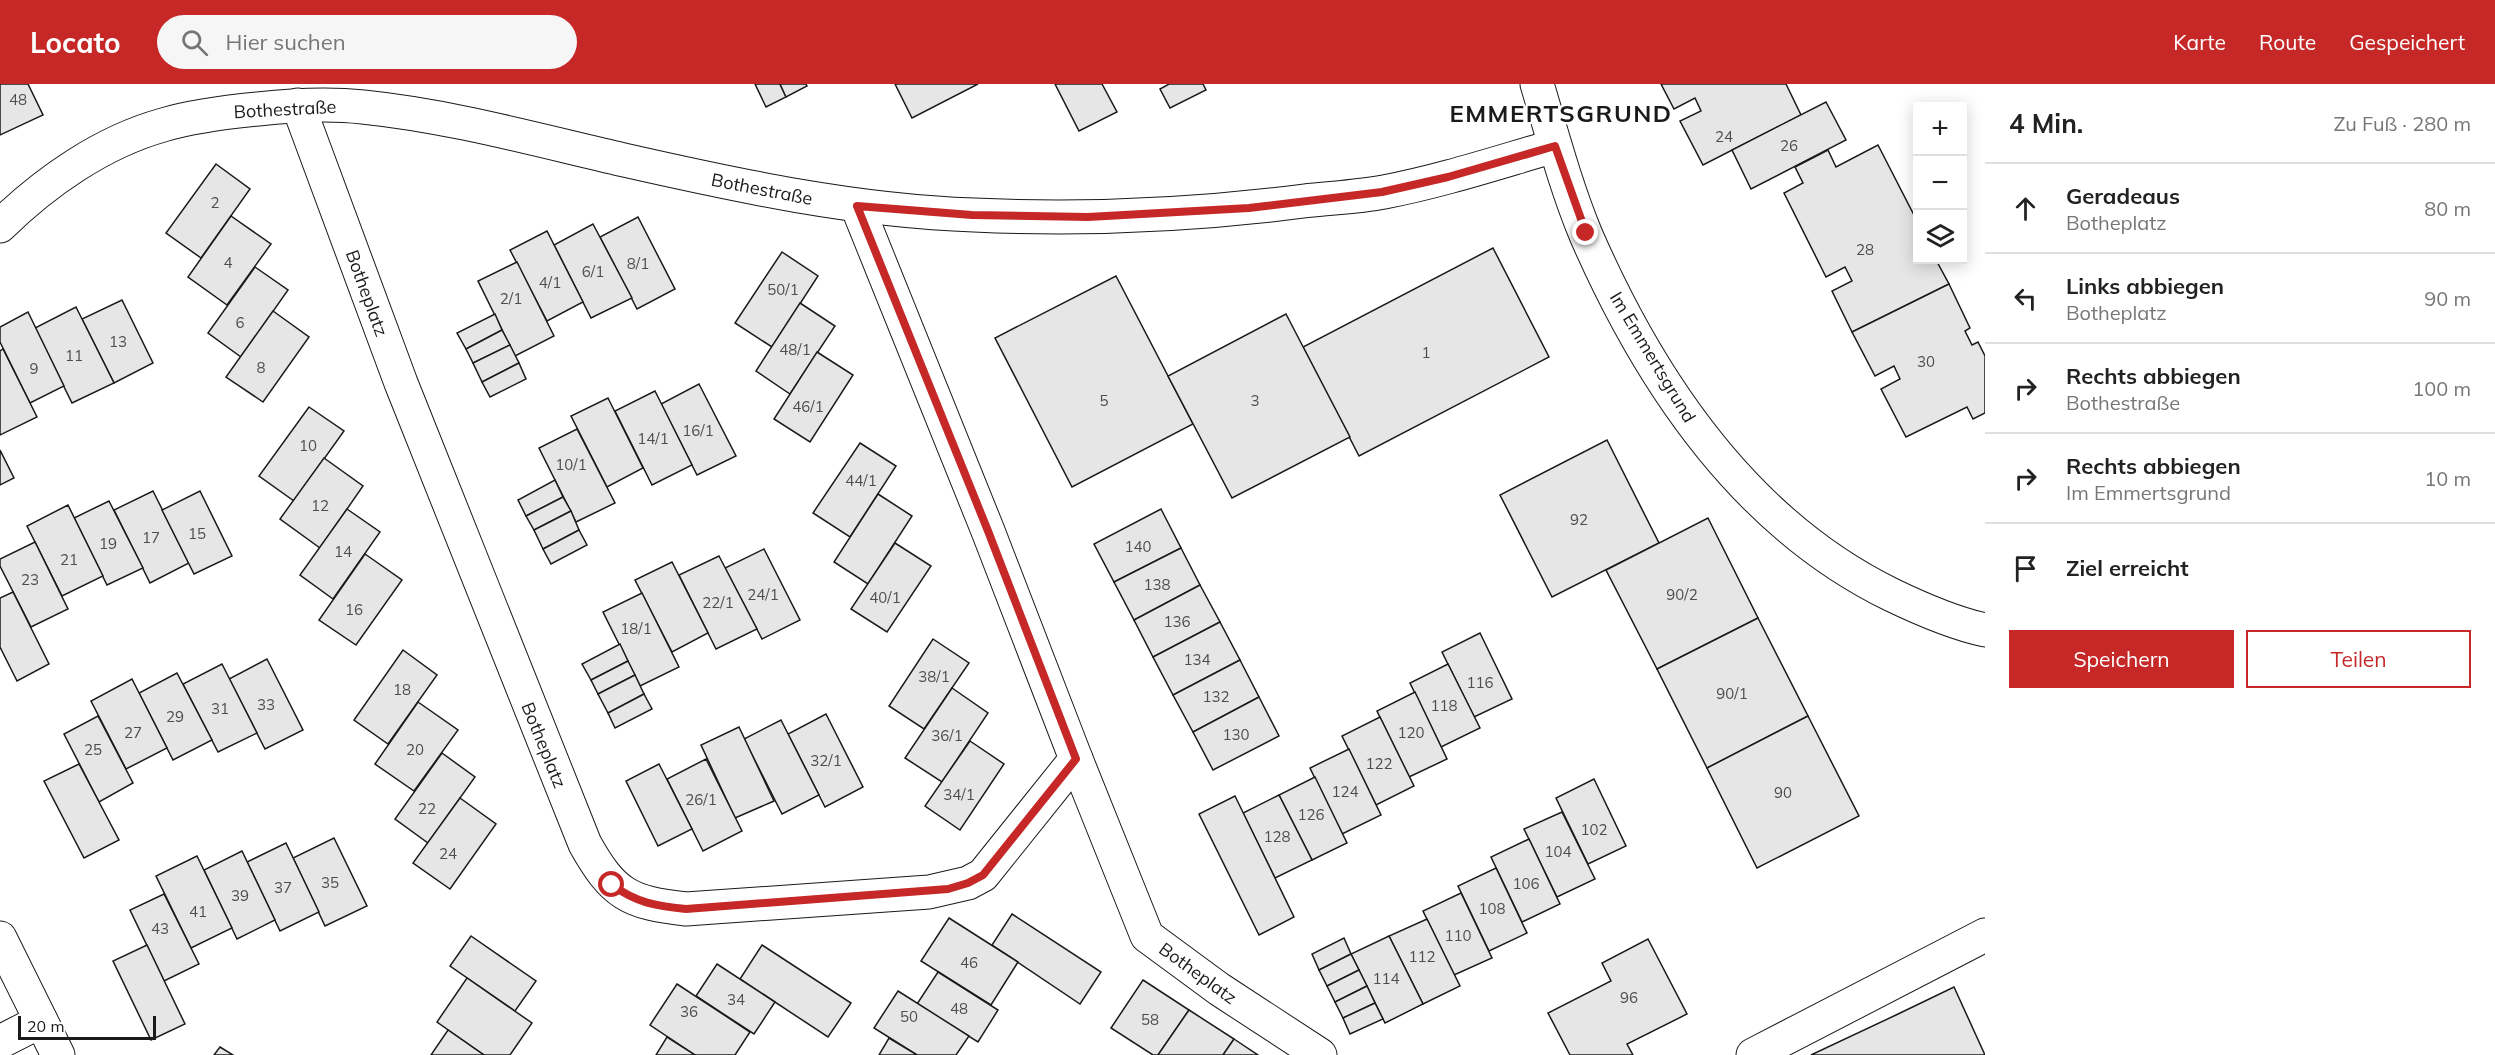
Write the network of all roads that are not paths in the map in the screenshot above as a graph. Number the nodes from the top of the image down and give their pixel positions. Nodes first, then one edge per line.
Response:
1 (1537, 84) edge
2 (298, 105) junction
3 (1555, 146) junction
4 (857, 206) junction
5 (0, 226) edge
6 (1985, 630) edge
7 (1076, 759) junction
8 (1985, 935) edge
9 (0, 938) edge
10 (41, 1021) junction
11 (0, 1042) edge
12 (58, 1055) edge
13 (1320, 1055) edge
14 (1753, 1055) edge

1 - 3 street, Im Emmertsgrund
2 - 4 street, Bothestraße
2 - 5 street, Bothestraße
2 - 7 street, Botheplatz
3 - 4 street, Bothestraße
3 - 6 street, Im Emmertsgrund
4 - 7 street, Botheplatz
7 - 13 street, Botheplatz
8 - 14 street
9 - 10 street
10 - 11 street
10 - 12 street

